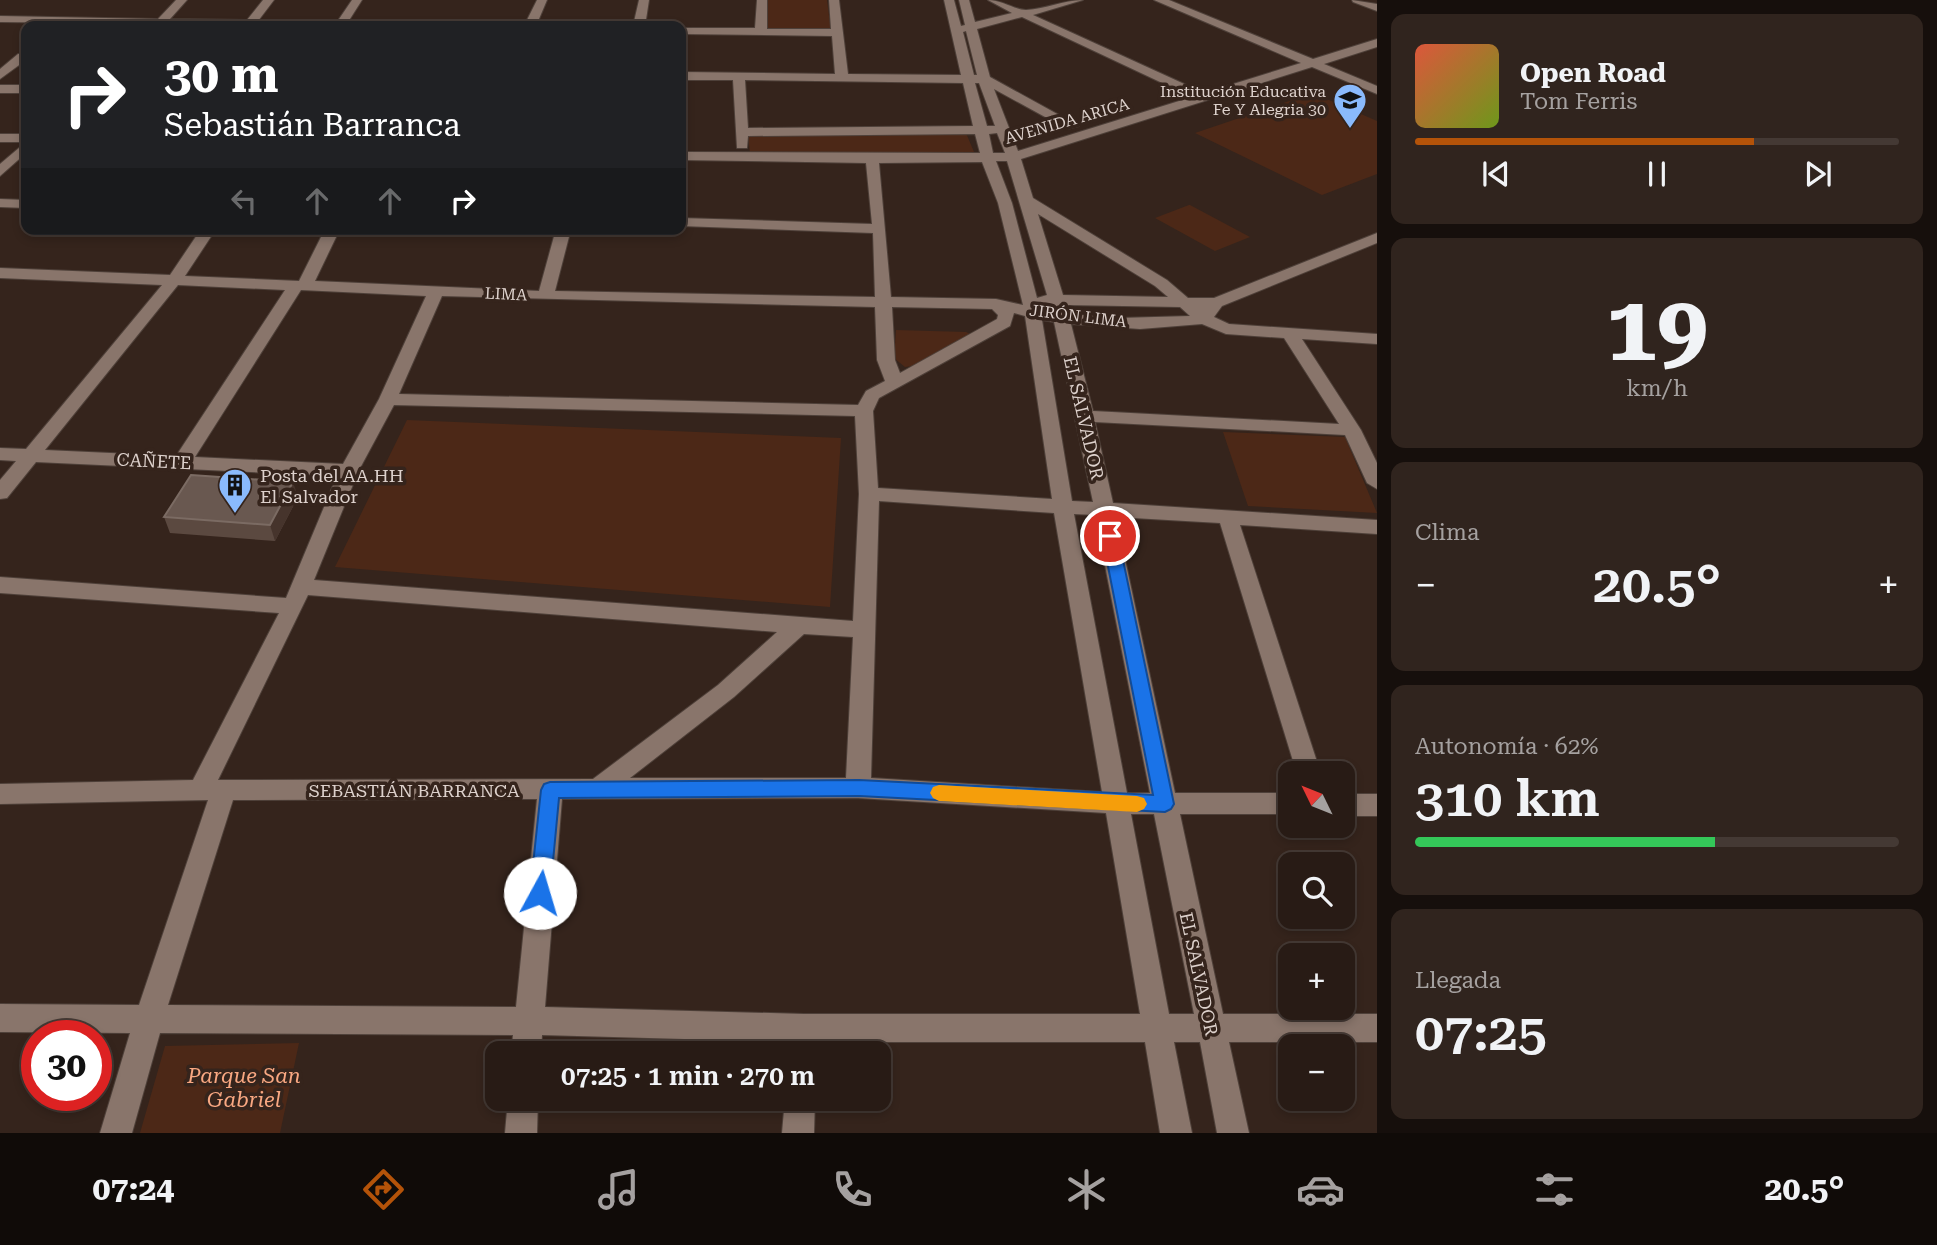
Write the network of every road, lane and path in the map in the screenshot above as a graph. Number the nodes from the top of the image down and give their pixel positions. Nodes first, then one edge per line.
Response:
1 (182, 0) edge
2 (269, 0) edge
3 (356, 0) edge
4 (542, 0) edge
5 (644, 0) edge
6 (762, 0) edge
7 (834, 0) edge
8 (949, 0) edge
9 (964, 0) edge
10 (993, 0) edge
11 (1078, 0) edge
12 (1159, 0) edge
13 (1183, 0) edge
14 (1357, 0) edge
15 (1377, 8) edge
16 (1019, 14) junction
17 (0, 19) edge
18 (80, 21) edge
19 (161, 21) edge
20 (252, 21) edge
21 (343, 21) edge
22 (532, 21) edge
23 (640, 21) edge
24 (965, 28) junction
25 (686, 31) edge
26 (761, 32) junction
27 (838, 33) junction
28 (1377, 35) edge
29 (1377, 43) edge
30 (0, 56) edge
31 (21, 57) edge
32 (1313, 58) junction
33 (21, 59) edge
34 (0, 75) edge
35 (686, 76) edge
36 (740, 77) junction
37 (842, 78) junction
38 (969, 79) junction
39 (984, 79) junction
40 (1377, 79) edge
41 (0, 89) edge
42 (21, 89) edge
43 (1377, 90) edge
44 (1189, 91) junction
45 (1204, 98) junction
46 (1072, 126) junction
47 (982, 130) junction
48 (1003, 130) junction
49 (741, 132) junction
50 (0, 138) edge
51 (21, 138) edge
52 (21, 151) edge
53 (1010, 151) junction
54 (987, 153) junction
55 (686, 156) edge
56 (742, 156) junction
57 (872, 159) junction
58 (0, 172) edge
59 (1027, 201) junction
60 (0, 203) edge
61 (21, 204) edge
62 (686, 222) edge
63 (880, 229) junction
64 (205, 235) edge
65 (329, 235) edge
66 (562, 235) edge
67 (1377, 238) edge
68 (0, 273) edge
69 (175, 279) junction
70 (300, 285) junction
71 (436, 291) junction
72 (546, 296) junction
73 (1185, 301) junction
74 (884, 303) junction
75 (1216, 303) junction
76 (1018, 306) junction
77 (1059, 309) junction
78 (1204, 319) junction
79 (1291, 335) junction
80 (1377, 339) edge
81 (894, 381) junction
82 (388, 399) junction
83 (864, 411) junction
84 (1085, 416) junction
85 (1352, 430) junction
86 (0, 454) edge
87 (32, 456) junction
88 (181, 463) junction
89 (349, 470) junction
90 (1377, 483) edge
91 (0, 493) edge
92 (869, 495) junction
93 (1063, 506) junction
94 (1105, 509) junction
95 (1228, 518) junction
96 (1377, 527) edge
97 (0, 585) edge
98 (297, 596) junction
99 (799, 625) junction
100 (862, 629) junction
101 (1305, 761) edge
102 (859, 788) junction
103 (598, 789) junction
104 (212, 790) junction
105 (550, 790) junction
106 (0, 794) edge
107 (1118, 803) junction
108 (1165, 804) junction
109 (1278, 804) edge
110 (1355, 805) edge
111 (1377, 805) edge
112 (0, 1018) edge
113 (149, 1019) junction
114 (527, 1021) junction
115 (1157, 1027) junction
116 (1210, 1027) junction
117 (1377, 1028) edge
118 (526, 1041) edge
119 (803, 1041) edge
120 (522, 1111) edge
121 (799, 1111) edge
122 (116, 1133) edge
123 (521, 1133) edge
124 (798, 1133) edge
125 (1176, 1133) edge
126 (1233, 1133) edge

1 - 19 street
2 - 20 street
3 - 21 street
4 - 22 street
5 - 23 street
6 - 26 street
7 - 27 street
8 - 24 street, EL SALVADOR
9 - 24 street, EL SALVADOR
10 - 16 street
11 - 16 street
12 - 32 street
13 - 32 street
14 - 15 street
16 - 24 street
16 - 44 street
17 - 18 street
24 - 38 street, EL SALVADOR
24 - 39 street, EL SALVADOR
25 - 26 street
26 - 27 street
27 - 37 street
28 - 32 street, AVENIDA ARICA
29 - 32 street, AVENIDA ARICA
30 - 31 street
32 - 40 street
32 - 43 street
32 - 44 street, AVENIDA ARICA
32 - 45 street, AVENIDA ARICA
33 - 34 street
35 - 36 street
36 - 37 street
36 - 49 street
37 - 38 street
38 - 39 street
38 - 47 street, EL SALVADOR
39 - 46 street
39 - 48 street, EL SALVADOR
41 - 42 street
44 - 45 street
44 - 46 street, AVENIDA ARICA
45 - 53 street, AVENIDA ARICA
46 - 53 street, AVENIDA ARICA
47 - 48 street
47 - 49 street
47 - 54 street, EL SALVADOR
48 - 53 street, EL SALVADOR
49 - 56 street
50 - 51 street
52 - 58 street
53 - 54 street, AVENIDA ARICA
53 - 59 street, EL SALVADOR
54 - 57 street, AVENIDA ARICA
54 - 76 street, EL SALVADOR
55 - 56 street, AVENIDA ARICA
56 - 57 street, AVENIDA ARICA
57 - 63 street
59 - 73 street
59 - 77 street, EL SALVADOR
60 - 61 street
62 - 63 street
63 - 74 street
64 - 69 street
65 - 70 street
66 - 72 street
67 - 75 street, JIRÓN LIMA
68 - 69 street, LIMA
69 - 70 street, LIMA
69 - 87 street
70 - 71 street, LIMA
70 - 88 street
71 - 72 street, LIMA
71 - 82 street
72 - 74 street, LIMA
73 - 75 street, JIRÓN LIMA
73 - 77 street, JIRÓN LIMA
73 - 78 street
74 - 76 street, LIMA
74 - 81 street
75 - 78 street
76 - 77 street, JIRÓN LIMA
76 - 81 street
76 - 93 street, EL SALVADOR
77 - 78 street, JIRÓN LIMA
77 - 84 street, EL SALVADOR
78 - 79 street
79 - 80 street
79 - 85 street
81 - 83 street
82 - 83 street
82 - 89 street
83 - 92 street
84 - 85 street
84 - 94 street, EL SALVADOR
85 - 90 street
86 - 87 street, CAÑETE
87 - 88 street, CAÑETE
87 - 91 street
88 - 89 street, CAÑETE
89 - 98 street
92 - 93 street
92 - 100 street
93 - 94 street
93 - 107 street, EL SALVADOR
94 - 95 street
94 - 108 street, EL SALVADOR
95 - 96 street
95 - 101 street
97 - 98 street
98 - 99 street
98 - 104 street
99 - 100 street
99 - 103 street
100 - 102 street
102 - 103 street, SEBASTIÁN BARRANCA
102 - 107 street, SEBASTIÁN BARRANCA
103 - 105 street, SEBASTIÁN BARRANCA
104 - 105 street, SEBASTIÁN BARRANCA
104 - 106 street, SEBASTIÁN BARRANCA
104 - 113 street
105 - 114 street
107 - 108 street, SEBASTIÁN BARRANCA
107 - 115 street, EL SALVADOR
108 - 109 street, SEBASTIÁN BARRANCA
108 - 116 street, EL SALVADOR
110 - 111 street
112 - 113 street
113 - 114 street
113 - 122 street
114 - 118 street
114 - 119 street
115 - 116 street
115 - 119 street
115 - 125 street, EL SALVADOR
116 - 117 street
116 - 126 street, EL SALVADOR
120 - 123 street
121 - 124 street

